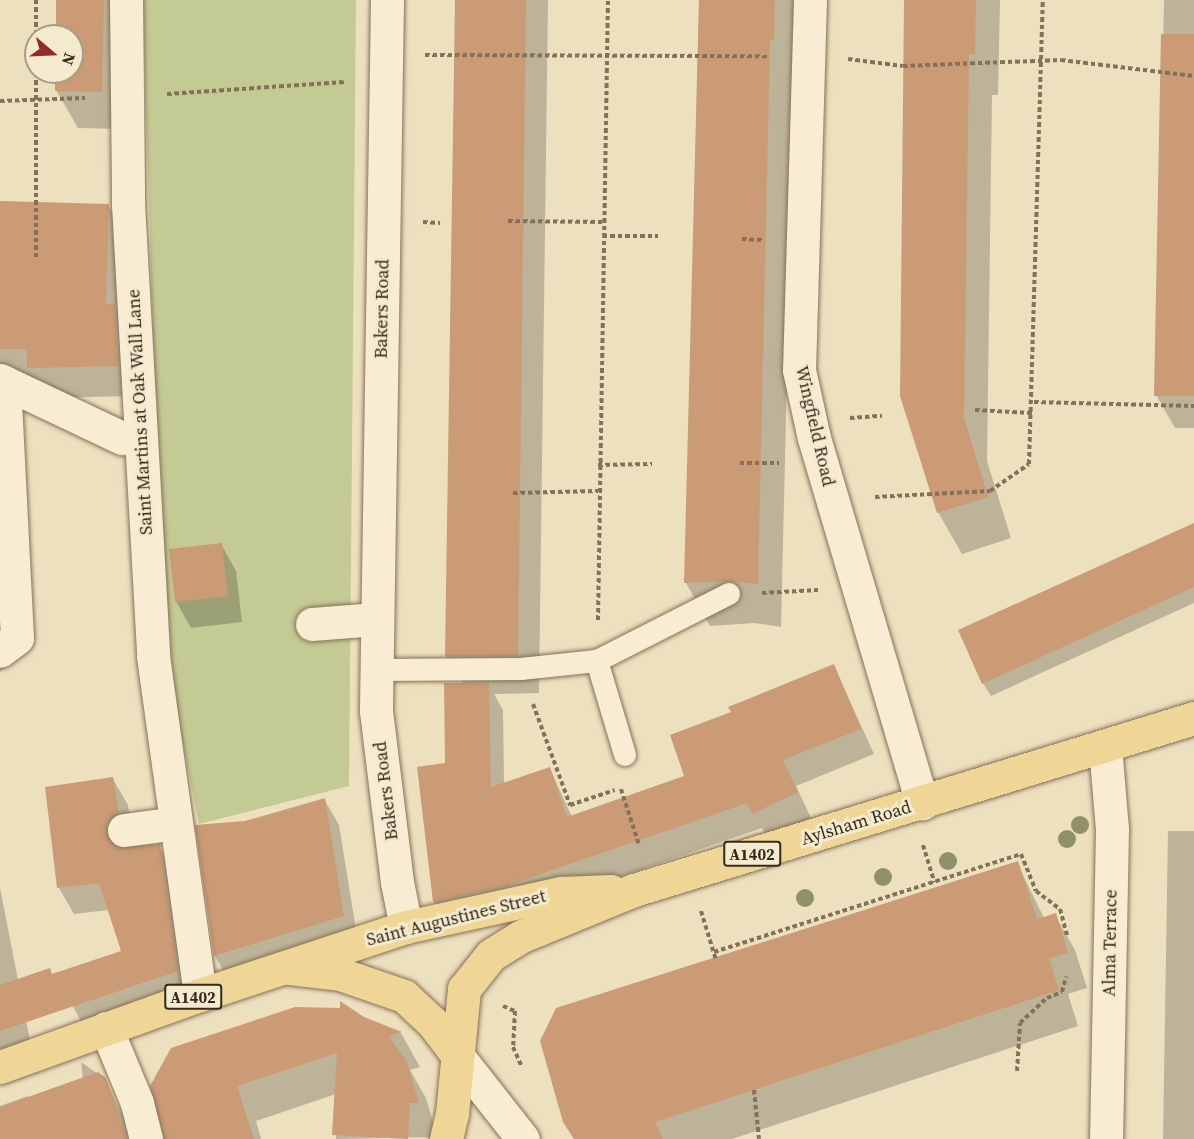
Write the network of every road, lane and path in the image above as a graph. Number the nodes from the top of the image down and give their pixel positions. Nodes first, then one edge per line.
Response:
1 (36, 0) edge
2 (126, 0) edge
3 (387, 0) edge
4 (608, 0) edge
5 (810, 0) edge
6 (1043, 0) edge
7 (36, 24) edge
8 (607, 53) junction
9 (809, 55) junction
10 (1041, 60) junction
11 (386, 67) junction
12 (1194, 76) edge
13 (36, 84) edge
14 (111, 97) junction
15 (0, 101) edge
16 (36, 101) junction
17 (508, 221) dead end
18 (603, 222) junction
19 (603, 236) junction
20 (658, 236) dead end
21 (36, 257) dead end
22 (2, 381) edge
23 (1034, 402) junction
24 (1194, 406) edge
25 (975, 410) dead end
26 (1033, 413) junction
27 (122, 438) dead end
28 (652, 464) dead end
29 (598, 465) junction
30 (598, 491) junction
31 (513, 493) dead end
32 (832, 500) junction
33 (858, 588) junction
34 (729, 594) joint
35 (376, 619) junction
36 (312, 624) dead end
37 (0, 651) edge
38 (597, 661) junction
39 (521, 669) junction
40 (375, 670) junction
41 (1194, 718) edge
42 (1105, 746) junction
43 (625, 754) dead end
44 (922, 803) junction
45 (176, 823) junction
46 (124, 830) dead end
47 (689, 873) junction
48 (643, 888) junction
49 (406, 927) junction
50 (1069, 942) dead end
51 (714, 952) junction
52 (716, 960) dead end
53 (281, 967) junction
54 (1067, 973) dead end
55 (464, 989) junction
56 (200, 995) junction
57 (106, 1028) junction
58 (456, 1054) junction
59 (0, 1067) edge
60 (1017, 1071) dead end
61 (524, 1072) dead end
62 (754, 1090) dead end
63 (146, 1139) edge
64 (446, 1139) edge
65 (523, 1139) edge
66 (759, 1139) edge
67 (1106, 1139) edge

1 - 7 path
2 - 14 street, Saint Martins at Oak Wall Lane
3 - 11 street, Bakers Road
4 - 8 path
5 - 9 street, Wingfield Road
6 - 10 path
8 - 9 path
8 - 11 path
8 - 18 path
9 - 10 path
9 - 32 street, Wingfield Road
10 - 12 path
10 - 23 path
11 - 14 path
11 - 35 street, Bakers Road
13 - 16 path
14 - 16 path
14 - 45 street, Saint Martins at Oak Wall Lane
15 - 16 path
16 - 21 path
17 - 18 path
18 - 19 path
19 - 20 path
19 - 29 path
22 - 27 street
22 - 37 street
23 - 24 path
23 - 26 path
25 - 26 path
26 - 32 path
28 - 29 path
29 - 30 path
30 - 31 path
30 - 38 path
32 - 33 street, Wingfield Road
33 - 34 path
33 - 44 street, Wingfield Road
34 - 38 lane
35 - 36 street
35 - 40 street, Bakers Road
38 - 39 lane
38 - 43 lane
39 - 40 lane
39 - 48 path
40 - 49 street, Bakers Road
41 - 42 main road, Aylsham Road / A1402
42 - 44 main road, Aylsham Road / A1402
42 - 67 street, Alma Terrace
44 - 47 main road, Aylsham Road / A1402
45 - 46 street
45 - 56 street, Saint Martins at Oak Wall Lane
47 - 48 main road, Aylsham Road / A1402
47 - 51 path
48 - 49 main road, Saint Augustines Street / A1402
48 - 55 main road, Aylsham Road / A1402
49 - 53 main road, Saint Augustines Street / A1402
50 - 51 path
51 - 52 path
53 - 56 main road, Saint Augustines Street / A1402
53 - 58 main road, Saint Augustines Street / A1402
54 - 60 path
55 - 58 main road
55 - 61 path
56 - 57 main road, Saint Augustines Street / A1402
57 - 59 main road, Saint Augustines Street / A1402
57 - 63 street
58 - 64 main road
58 - 65 street
62 - 66 path

